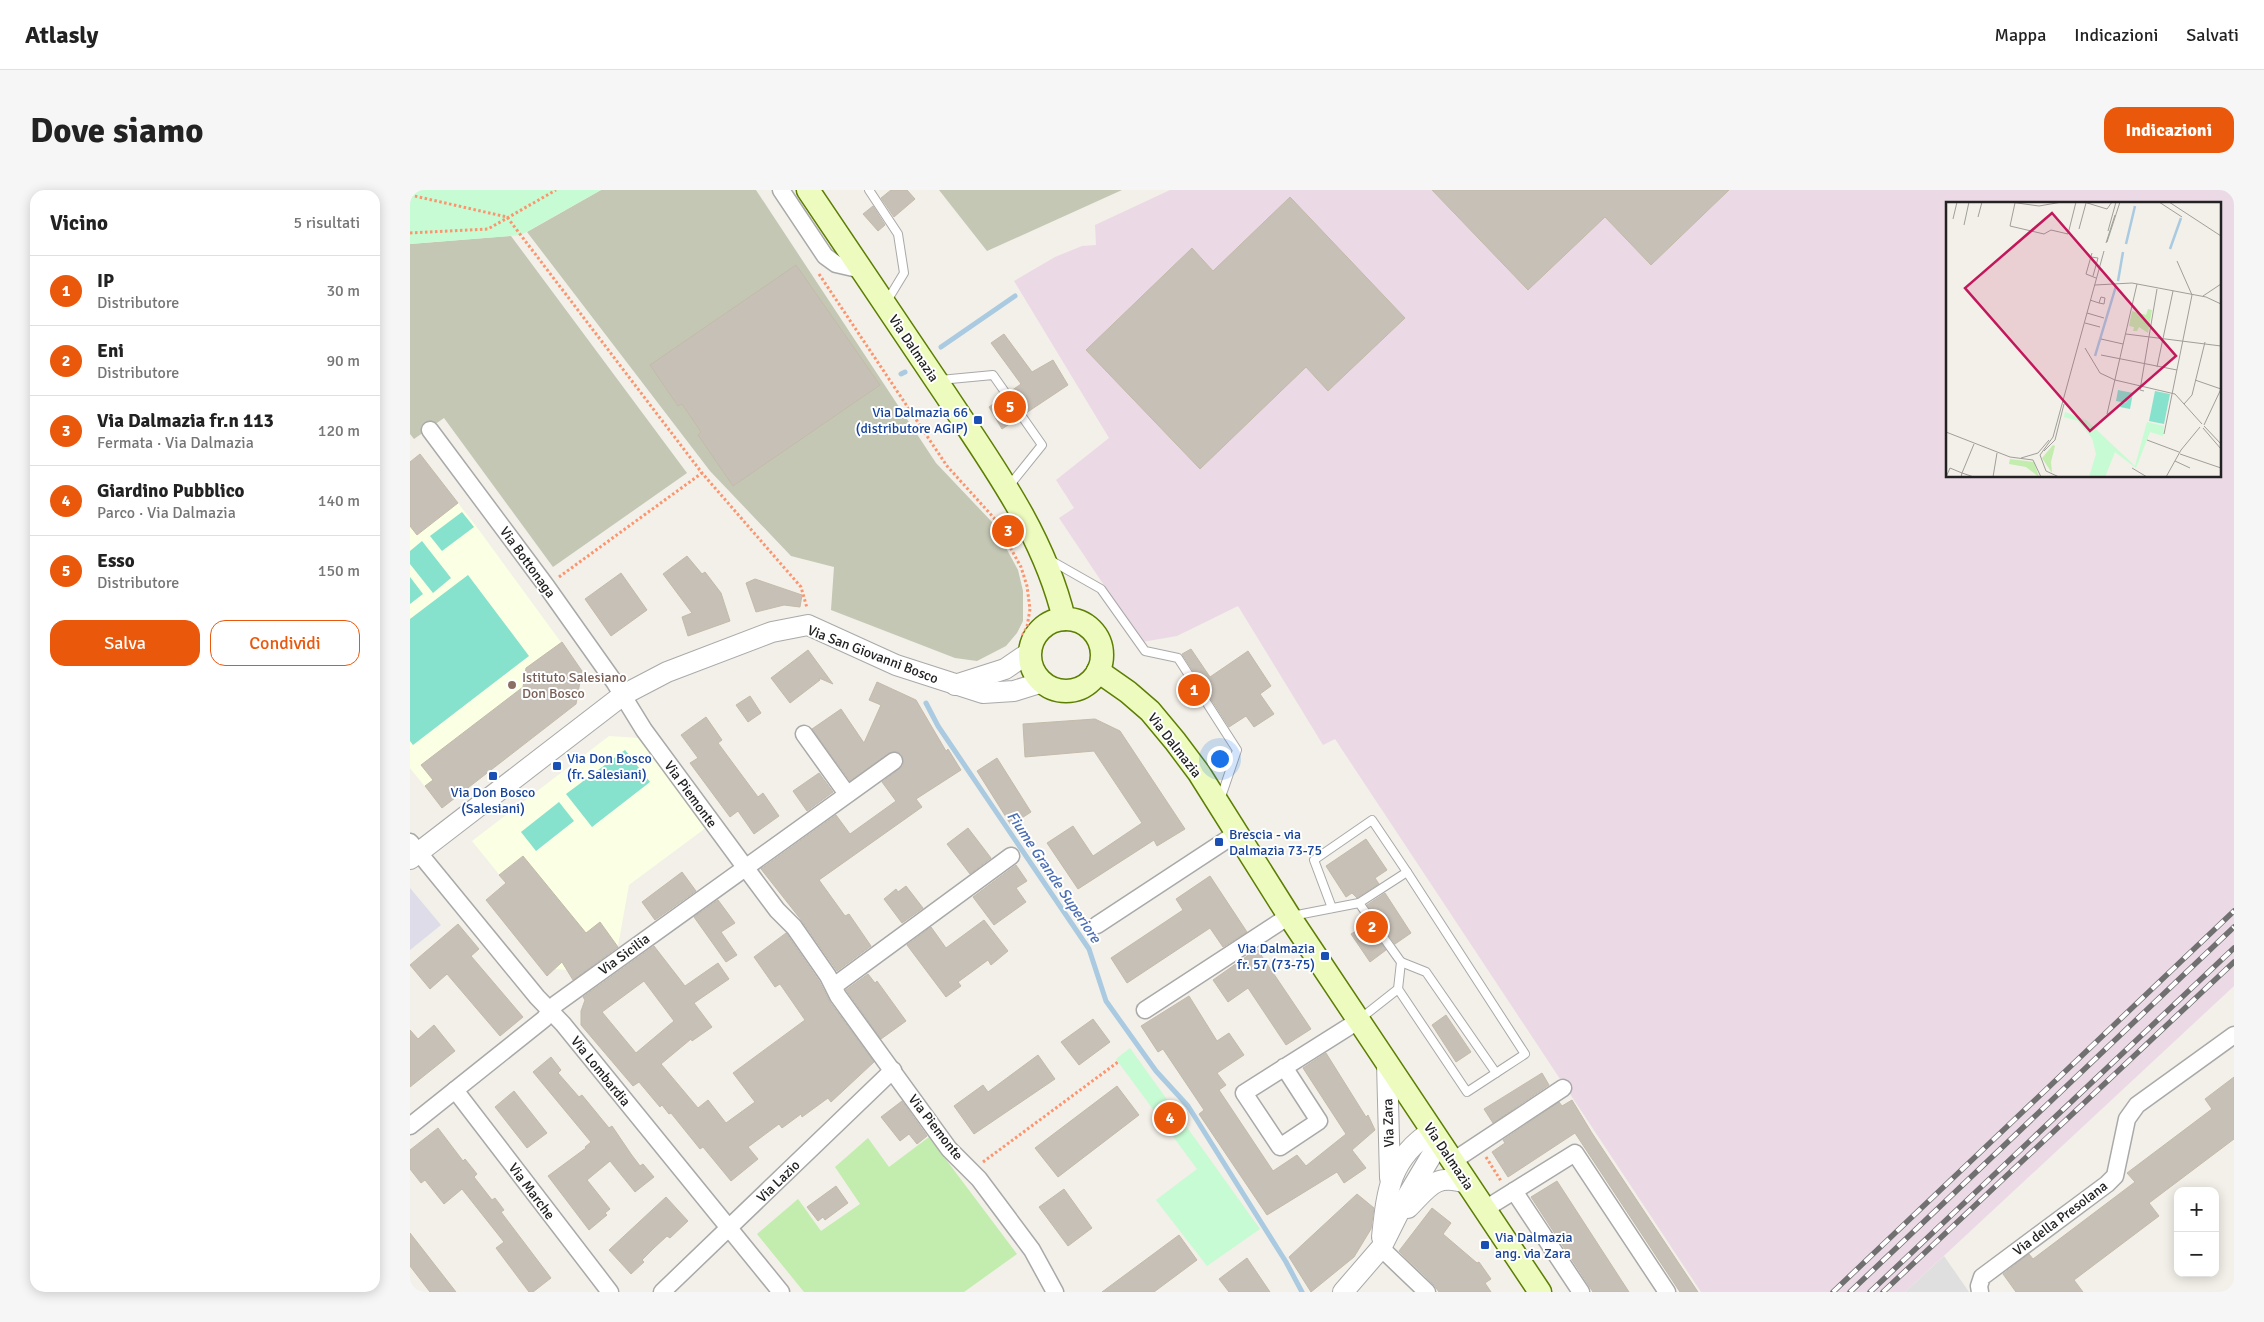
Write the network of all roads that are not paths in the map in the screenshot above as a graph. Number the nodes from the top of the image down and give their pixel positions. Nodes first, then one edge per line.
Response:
1 (781, 190) edge
2 (808, 190) edge
3 (869, 190) edge
4 (862, 270) junction
5 (885, 305) junction
6 (936, 380) junction
7 (430, 430) dead end
8 (1008, 487) junction
9 (1044, 557) junction
10 (1064, 619) junction
11 (1024, 648) junction
12 (1098, 671) junction
13 (1043, 682) junction
14 (955, 685) junction
15 (623, 695) junction
16 (804, 734) dead end
17 (894, 761) dead end
18 (847, 794) junction
19 (1219, 804) junction
20 (1237, 833) junction
21 (413, 851) edge
22 (1011, 856) dead end
23 (745, 867) junction
24 (1407, 872) junction
25 (1359, 903) junction
26 (1332, 908) junction
27 (1289, 916) junction
28 (1097, 924) dead end
29 (1401, 962) junction
30 (834, 986) junction
31 (1398, 989) junction
32 (1145, 1010) dead end
33 (551, 1011) junction
34 (1358, 1021) junction
35 (2234, 1035) edge
36 (1387, 1063) junction
37 (1284, 1067) junction
38 (893, 1070) junction
39 (1496, 1073) junction
40 (1563, 1088) dead end
41 (455, 1090) junction
42 (410, 1126) edge
43 (1435, 1135) junction
44 (1452, 1161) junction
45 (1466, 1183) junction
46 (1390, 1184) junction
47 (1512, 1193) junction
48 (1485, 1209) junction
49 (1396, 1220) junction
50 (729, 1228) junction
51 (1381, 1248) junction
52 (610, 1292) edge
53 (662, 1292) edge
54 (781, 1292) edge
55 (1055, 1292) edge
56 (1343, 1292) edge
57 (1426, 1292) edge
58 (1540, 1292) edge
59 (1581, 1292) edge
60 (1667, 1292) edge
61 (1980, 1292) edge

1 - 4 street
2 - 4 main road, Via Dalmazia
3 - 5 lane
4 - 5 main road, Via Dalmazia
5 - 6 main road, Via Dalmazia
6 - 8 main road, Via Dalmazia
6 - 8 lane
7 - 15 street, Via Bottonaga
8 - 9 main road, Via Dalmazia
9 - 10 main road, Via Dalmazia
9 - 19 lane
10 - 11 main road
10 - 12 main road
11 - 13 main road
11 - 14 street
12 - 13 main road
12 - 19 main road, Via Dalmazia
13 - 14 street, Via San Giovanni Bosco
14 - 15 street, Via San Giovanni Bosco
15 - 21 street, Via San Giovanni Bosco
15 - 23 street, Via Piemonte
16 - 18 street
17 - 18 street, Via Sicilia
18 - 23 street, Via Sicilia
19 - 20 main road, Via Dalmazia
20 - 27 main road, Via Dalmazia
20 - 28 street
21 - 33 street, Via Lombardia
22 - 30 street
23 - 30 street, Via Piemonte
23 - 33 street, Via Sicilia
24 - 25 lane
24 - 26 lane
24 - 39 lane
25 - 26 lane
25 - 29 lane
26 - 27 lane
27 - 32 street
27 - 34 main road, Via Dalmazia
29 - 31 lane
29 - 39 lane
30 - 38 street, Via Piemonte
31 - 34 lane
31 - 39 lane
33 - 41 street, Via Sicilia
33 - 50 street, Via Lombardia
34 - 36 main road, Via Dalmazia
34 - 37 street
35 - 61 street, Via della Presolana
36 - 43 main road, Via Dalmazia
36 - 46 street, Via Zara
37 - 37 street
38 - 50 street, Via Lazio
38 - 55 street, Via Piemonte
40 - 44 street
41 - 42 street, Via Sicilia
41 - 52 street, Via Marche
43 - 44 main road, Via Dalmazia
43 - 46 street, Via Zara
43 - 49 street
44 - 45 main road, Via Dalmazia
45 - 48 main road, Via Dalmazia
45 - 49 street
46 - 51 street, Via Zara
47 - 48 street
47 - 59 street
47 - 60 street
48 - 58 main road, Via Dalmazia
49 - 51 street
50 - 53 street, Via Lazio
50 - 54 street, Via Lombardia
51 - 56 street
51 - 57 street

